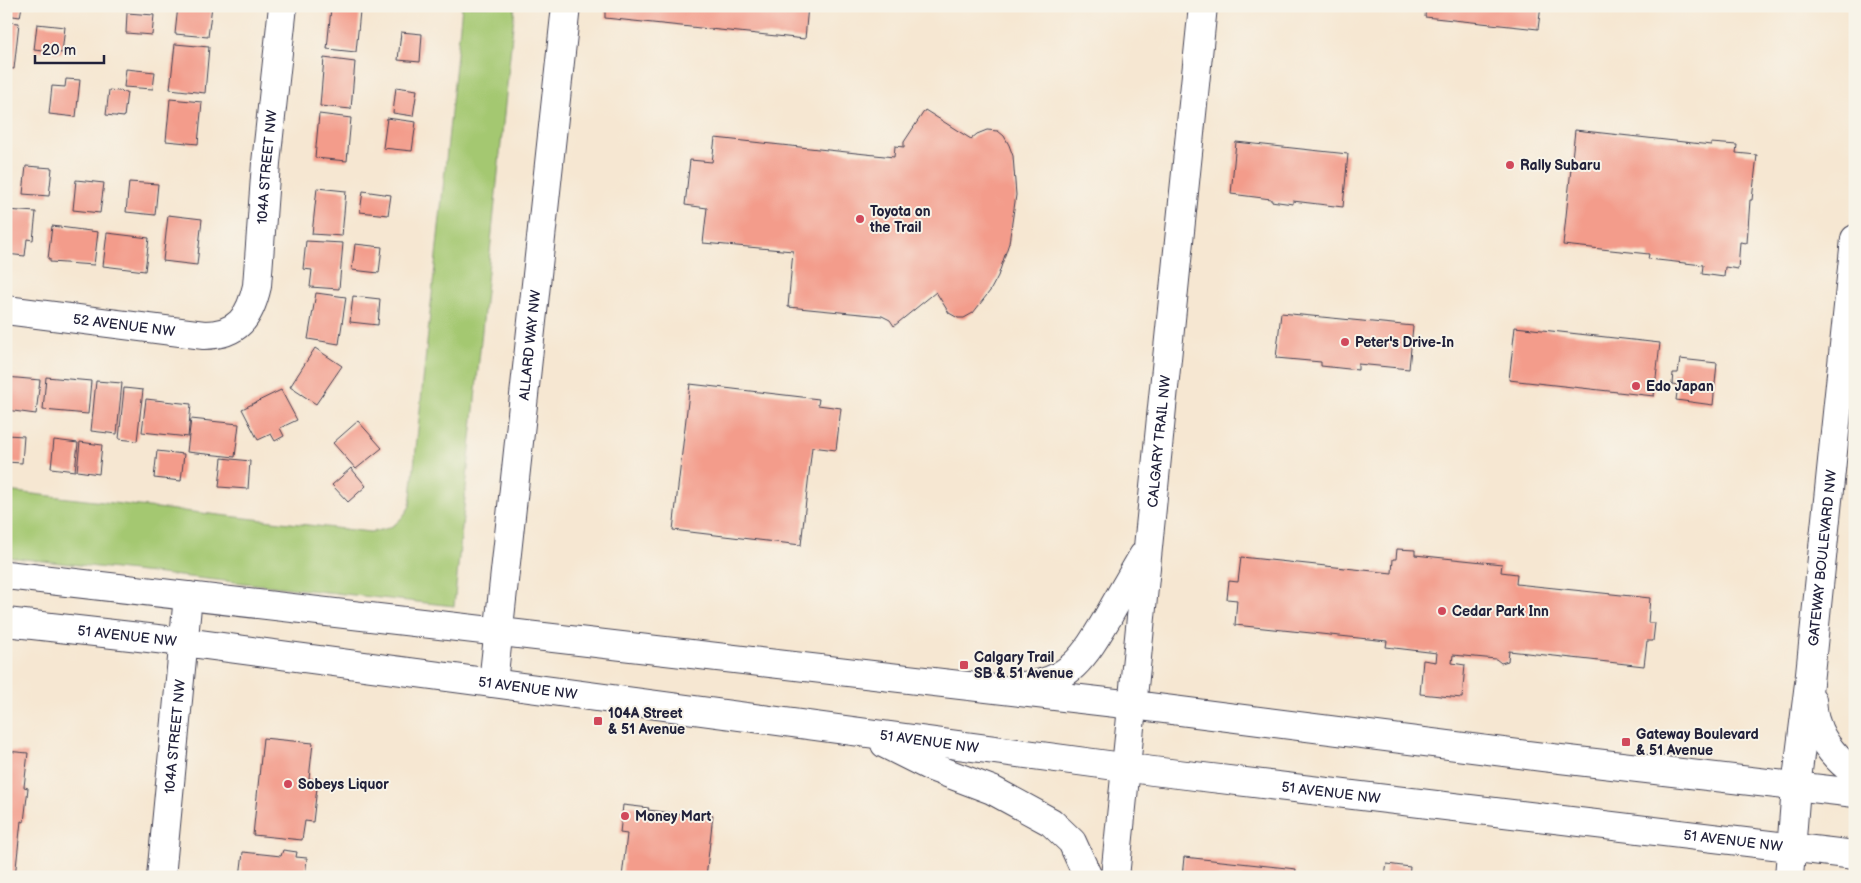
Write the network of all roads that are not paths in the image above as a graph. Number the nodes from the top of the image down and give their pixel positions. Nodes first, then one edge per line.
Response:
1 (283, 6) edge
2 (566, 6) edge
3 (1203, 6) edge
4 (1855, 239) edge
5 (6, 310) edge
6 (239, 324) joint
7 (1148, 549) junction
8 (6, 575) edge
9 (188, 596) junction
10 (6, 622) edge
11 (498, 630) junction
12 (184, 642) junction
13 (492, 683) junction
14 (1809, 683) junction
15 (978, 688) junction
16 (1134, 705) junction
17 (866, 734) junction
18 (1126, 768) junction
19 (1855, 773) edge
20 (1796, 787) junction
21 (1855, 793) edge
22 (1791, 849) junction
23 (1855, 855) edge
24 (161, 877) edge
25 (1088, 877) edge
26 (1115, 877) edge
27 (1789, 877) edge

1 - 6 main road, 104A STREET NW
2 - 11 main road, ALLARD WAY NW
3 - 7 main road, CALGARY TRAIL NW
4 - 14 main road, GATEWAY BOULEVARD NW
5 - 6 main road, 52 AVENUE NW
7 - 15 main road
7 - 16 main road, CALGARY TRAIL NW
8 - 9 main road
9 - 11 main road
9 - 12 main road, 104A STREET NW
10 - 12 main road, 51 AVENUE NW
11 - 13 main road, ALLARD WAY NW
11 - 15 main road
12 - 13 main road, 51 AVENUE NW
12 - 24 main road, 104A STREET NW
13 - 17 main road, 51 AVENUE NW
14 - 19 main road
14 - 20 main road, GATEWAY BOULEVARD NW
15 - 16 main road
16 - 18 main road, CALGARY TRAIL NW
16 - 20 main road
17 - 18 main road, 51 AVENUE NW
17 - 25 main road
18 - 22 main road, 51 AVENUE NW
18 - 26 main road, CALGARY TRAIL NW
20 - 21 main road
20 - 22 main road, GATEWAY BOULEVARD NW
22 - 23 main road, 51 AVENUE NW
22 - 27 main road, GATEWAY BOULEVARD NW

